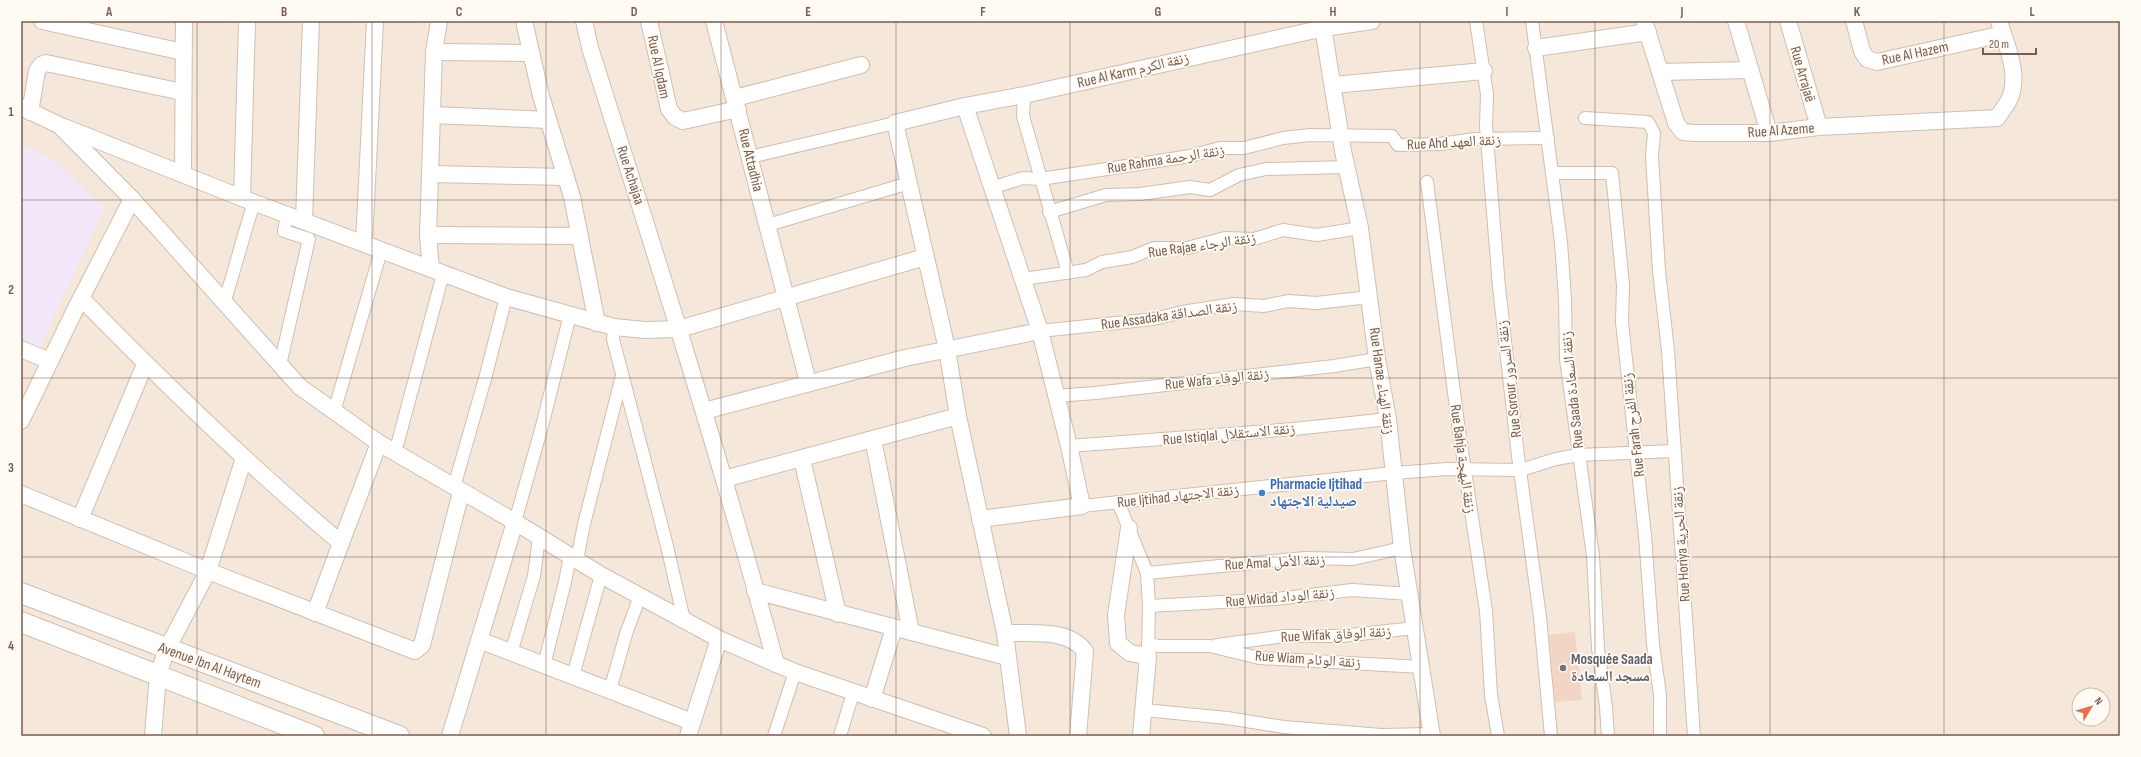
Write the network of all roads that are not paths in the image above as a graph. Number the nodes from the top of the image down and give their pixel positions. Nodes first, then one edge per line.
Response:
1 (42, 21) edge
2 (184, 21) edge
3 (247, 21) edge
4 (311, 21) edge
5 (375, 21) edge
6 (439, 21) edge
7 (524, 21) edge
8 (584, 21) edge
9 (649, 21) edge
10 (714, 21) edge
11 (1372, 21) edge
12 (1476, 21) edge
13 (1532, 21) edge
14 (1736, 21) edge
15 (1788, 21) edge
16 (1854, 21) edge
17 (1323, 24) edge
18 (1646, 27) edge
19 (2001, 27) edge
20 (1536, 48) junction
21 (183, 52) junction
22 (434, 52) junction
23 (531, 53) junction
24 (861, 65) dead end
25 (1750, 70) junction
26 (1484, 71) junction
27 (1660, 72) junction
28 (1333, 84) junction
29 (182, 92) junction
30 (1024, 95) junction
31 (736, 103) junction
32 (965, 106) junction
33 (26, 110) edge
34 (432, 114) junction
35 (1585, 118) dead end
36 (548, 120) junction
37 (895, 123) junction
38 (59, 125) junction
39 (1819, 127) junction
40 (1769, 133) junction
41 (1340, 135) junction
42 (1548, 138) junction
43 (1488, 139) junction
44 (750, 157) junction
45 (1346, 167) junction
46 (1552, 173) junction
47 (183, 174) junction
48 (430, 174) junction
49 (566, 177) junction
50 (1040, 179) junction
51 (1427, 182) dead end
52 (908, 183) junction
53 (991, 188) junction
54 (132, 199) junction
55 (248, 200) junction
56 (1050, 212) junction
57 (286, 214) junction
58 (304, 220) junction
59 (768, 225) junction
60 (1360, 228) junction
61 (428, 235) junction
62 (580, 236) junction
63 (364, 243) junction
64 (381, 251) junction
65 (925, 257) junction
66 (437, 271) junction
67 (1068, 273) junction
68 (1023, 279) junction
69 (506, 297) junction
70 (1370, 297) junction
71 (81, 298) junction
72 (788, 298) junction
73 (224, 303) junction
74 (570, 315) junction
75 (597, 324) junction
76 (614, 327) junction
77 (679, 329) junction
78 (1040, 331) junction
79 (21, 349) edge
80 (947, 349) junction
81 (1377, 359) junction
82 (50, 361) junction
83 (145, 364) junction
84 (280, 365) junction
85 (622, 375) junction
86 (808, 382) junction
87 (1056, 396) junction
88 (704, 411) junction
89 (334, 412) junction
90 (958, 416) junction
91 (1388, 419) junction
92 (21, 421) edge
93 (874, 439) junction
94 (378, 443) junction
95 (1069, 446) junction
96 (1674, 451) junction
97 (395, 453) junction
98 (1636, 453) junction
99 (1578, 455) junction
100 (244, 458) junction
101 (802, 459) junction
102 (1465, 469) junction
103 (1521, 470) junction
104 (1394, 473) junction
105 (724, 480) junction
106 (457, 489) junction
107 (21, 494) edge
108 (1118, 502) junction
109 (1082, 506) junction
110 (80, 519) junction
111 (980, 519) junction
112 (515, 522) junction
113 (1129, 528) junction
114 (539, 538) junction
115 (341, 543) junction
116 (1402, 548) junction
117 (573, 558) junction
118 (208, 571) junction
119 (1147, 573) junction
120 (601, 575) junction
121 (755, 592) junction
122 (21, 593) edge
123 (1410, 594) junction
124 (640, 596) junction
125 (1149, 606) junction
126 (315, 613) junction
127 (838, 614) junction
128 (684, 620) junction
129 (21, 622) edge
130 (894, 628) junction
131 (1415, 628) junction
132 (911, 632) junction
133 (1005, 634) junction
134 (719, 639) junction
135 (479, 640) junction
136 (1210, 646) junction
137 (167, 649) junction
138 (1148, 650) junction
139 (511, 653) junction
140 (1007, 657) junction
141 (776, 664) junction
142 (544, 666) junction
143 (1421, 667) junction
144 (795, 672) junction
145 (158, 675) junction
146 (573, 676) junction
147 (610, 690) junction
148 (853, 693) junction
149 (872, 699) junction
150 (1144, 710) junction
151 (690, 729) edge
152 (1432, 735) edge
153 (153, 736) edge
154 (314, 736) edge
155 (399, 736) edge
156 (450, 736) edge
157 (774, 736) edge
158 (840, 736) edge
159 (983, 736) edge
160 (1018, 736) edge
161 (1078, 736) edge
162 (1141, 736) edge
163 (1498, 736) edge
164 (1551, 736) edge
165 (1608, 736) edge
166 (1660, 736) edge
167 (1694, 736) edge

1 - 21 street
2 - 21 street
3 - 55 street
4 - 58 street
5 - 63 street
6 - 22 street
7 - 23 street
8 - 77 street, Rue Achajaa
9 - 31 street, Rue Al Iqdam
10 - 31 street, Rue Attadhia
11 - 17 street, Rue Al Karm زنقة الكرم
12 - 26 street, Rue Sorour زنقة السرور
13 - 20 street, Rue Saada زنقة السعادة
14 - 25 street
15 - 39 street, Rue Arrajaë
16 - 19 street, Rue Al Hazem
17 - 28 street, Rue Hanae زنقة الهناء
17 - 30 street, Rue Al Karm زنقة الكرم
18 - 20 street
18 - 27 street, Rue Al Azeme
19 - 39 street, Rue Al Azeme
20 - 42 street, Rue Saada زنقة السعادة
21 - 29 street
22 - 23 street
22 - 34 street
23 - 36 street
24 - 31 street, Rue Al Iqdam
25 - 27 street
25 - 40 street
26 - 28 street
26 - 43 street, Rue Sorour زنقة السرور
27 - 40 street, Rue Al Azeme
28 - 41 street, Rue Hanae زنقة الهناء
29 - 33 street
29 - 47 street
30 - 32 street, Rue Al Karm زنقة الكرم
30 - 50 street
31 - 44 street, Rue Attadhia
32 - 37 street, Rue Al Karm زنقة الكرم
32 - 53 street
33 - 38 street
34 - 36 street
34 - 48 street
35 - 96 street, Rue Horiya زنقة الحرية
36 - 49 street
37 - 44 street
37 - 52 street
38 - 47 street
38 - 54 street
39 - 40 street, Rue Al Azeme
41 - 43 street, Rue Ahd زنقة العهد
41 - 45 street, Rue Hanae زنقة الهناء
41 - 50 street, Rue Rahma زنقة الرحمة
42 - 43 street, Rue Ahd زنقة العهد
42 - 46 street, Rue Saada زنقة السعادة
43 - 103 street, Rue Sorour زنقة السرور
44 - 59 street, Rue Attadhia
45 - 56 street
45 - 60 street, Rue Hanae زنقة الهناء
46 - 98 street, Rue Farah زنقة الفرح
46 - 99 street, Rue Saada زنقة السعادة
47 - 55 street
48 - 49 street
48 - 61 street
49 - 62 street
50 - 53 street, Rue Rahma زنقة الرحمة
50 - 56 street
51 - 102 street, Rue Bahja زنقة البهجة
52 - 59 street
52 - 65 street
53 - 68 street
54 - 71 street
54 - 73 street
55 - 57 street
55 - 73 street
56 - 67 street
57 - 58 street
57 - 84 street
58 - 63 street
59 - 72 street, Rue Attadhia
60 - 67 street, Rue Rajae زنقة الرجاء
60 - 70 street, Rue Hanae زنقة الهناء
61 - 62 street
61 - 66 street
62 - 75 street
63 - 64 street
64 - 66 street
64 - 89 street
65 - 72 street
65 - 80 street
66 - 69 street
66 - 97 street
67 - 68 street, Rue Rajae زنقة الرجاء
68 - 78 street
69 - 74 street
69 - 106 street
70 - 78 street, Rue Assadaka زنقة الصداقة
70 - 81 street, Rue Hanae زنقة الهناء
71 - 82 street
71 - 83 street
72 - 77 street
72 - 86 street, Rue Attadhia
73 - 84 street
74 - 75 street
74 - 112 street
75 - 76 street
76 - 77 street
76 - 85 street
77 - 88 street, Rue Achajaa
78 - 80 street
78 - 87 street
79 - 82 street
80 - 86 street
80 - 90 street
81 - 87 street, Rue Wafa زنقة الوفاء
81 - 91 street, Rue Hanae زنقة الهناء
82 - 92 street
83 - 100 street
83 - 110 street
84 - 89 street
85 - 117 street
85 - 128 street
86 - 88 street
87 - 95 street
88 - 105 street, Rue Achajaa
89 - 94 street
90 - 93 street
90 - 111 street
91 - 95 street, Rue Istiqlal زنقة الاستقلال
91 - 104 street, Rue Hanae زنقة الهناء
93 - 101 street
93 - 132 street
94 - 97 street
94 - 115 street
95 - 109 street
96 - 98 street, Rue Ijtihad زنقة الاجتهاد
96 - 167 street, Rue Horiya زنقة الحرية
97 - 106 street
98 - 99 street, Rue Ijtihad زنقة الاجتهاد
98 - 166 street, Rue Farah زنقة الفرح
99 - 103 street, Rue Ijtihad زنقة الاجتهاد
99 - 165 street, Rue Saada زنقة السعادة
100 - 115 street
100 - 118 street
101 - 105 street
101 - 127 street
102 - 103 street, Rue Ijtihad زنقة الاجتهاد
102 - 104 street, Rue Ijtihad زنقة الاجتهاد
102 - 163 street, Rue Bahja زنقة البهجة
103 - 164 street, Rue Sorour زنقة السرور
104 - 108 street, Rue Ijtihad زنقة الاجتهاد
104 - 116 street, Rue Hanae زنقة الهناء
105 - 121 street, Rue Achajaa
106 - 112 street
106 - 126 street
107 - 110 street
108 - 109 street, Rue Ijtihad زنقة الاجتهاد
108 - 113 street
109 - 111 street
110 - 118 street
111 - 133 street
112 - 114 street
112 - 135 street
113 - 119 street
113 - 138 street
114 - 117 street
114 - 139 street
115 - 126 street
116 - 119 street, Rue Amal زنقة الأمل
116 - 123 street, Rue Hanae زنقة الهناء
117 - 120 street
117 - 142 street
118 - 126 street
118 - 137 street
119 - 125 street
120 - 124 street
120 - 146 street
121 - 127 street
121 - 141 street, Rue Achajaa
122 - 137 street, Avenue Ibn Al Haytem
123 - 125 street, Rue Widad زنقة الوداد
123 - 131 street, Rue Hanae زنقة الهناء
124 - 128 street
124 - 147 street
125 - 138 street
127 - 130 street
128 - 134 street
129 - 145 street, Avenue Ibn Al Haytem
130 - 132 street
130 - 149 street
131 - 136 street, Rue Wifak زنقة الوفاق
131 - 143 street, Rue Hanae زنقة الهناء
132 - 140 street
133 - 140 street
133 - 161 street
134 - 141 street
134 - 151 street
135 - 139 street
135 - 156 street
136 - 138 street, Rue Wiam زنقة الوئام
136 - 143 street, Rue Wiam زنقة الوئام
137 - 145 street
137 - 155 street, Avenue Ibn Al Haytem
138 - 150 street
139 - 142 street
140 - 160 street
141 - 144 street
142 - 146 street
143 - 152 street, Rue Hanae زنقة الهناء
144 - 148 street
144 - 157 street
145 - 153 street
145 - 154 street, Avenue Ibn Al Haytem
146 - 147 street
147 - 151 street
148 - 149 street
148 - 158 street
149 - 159 street
150 - 152 street
150 - 162 street

